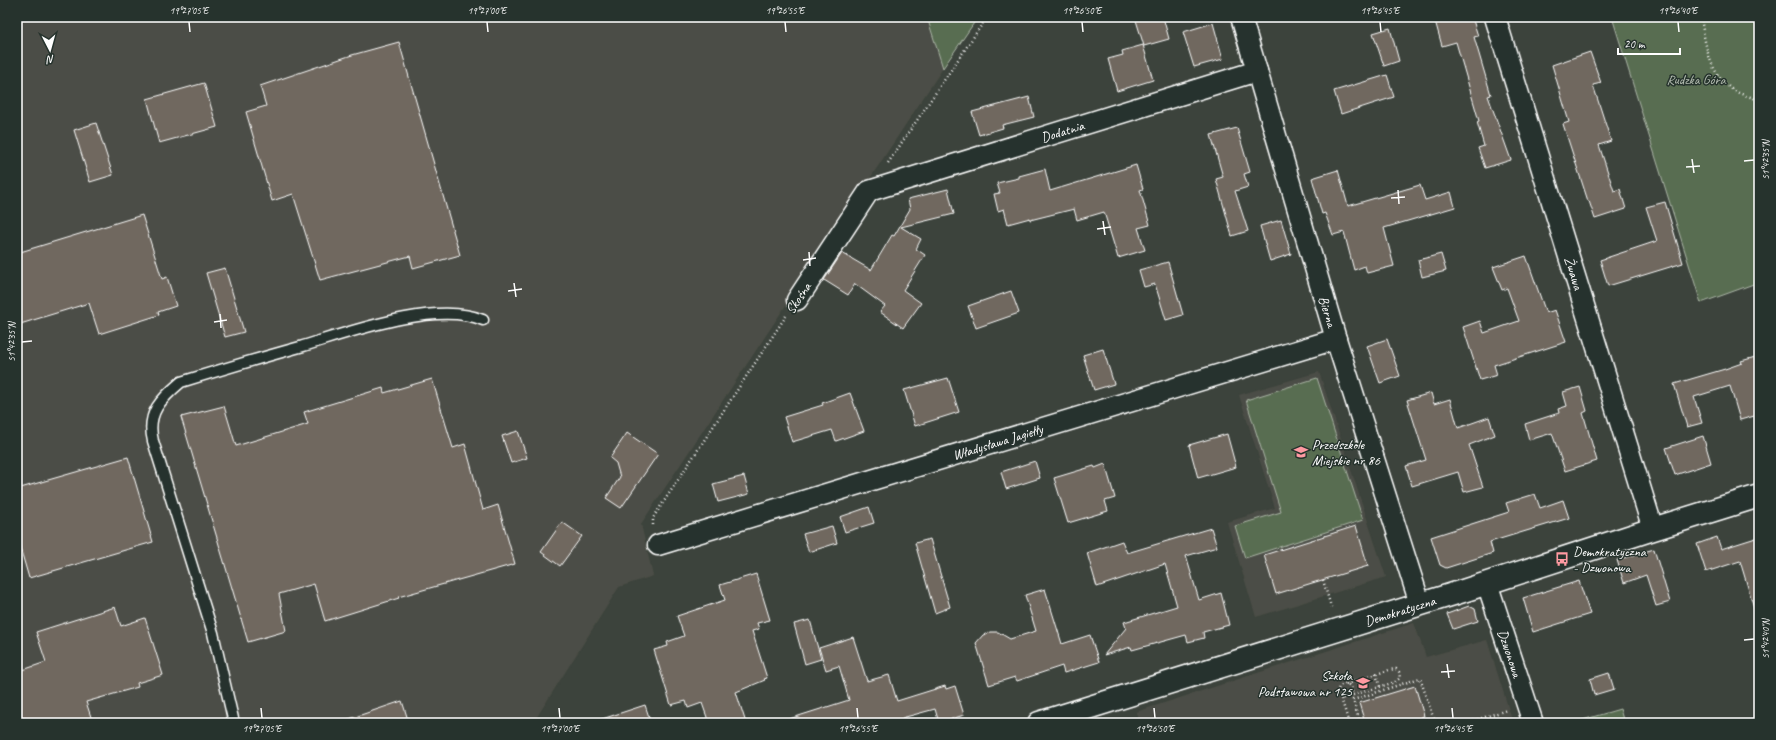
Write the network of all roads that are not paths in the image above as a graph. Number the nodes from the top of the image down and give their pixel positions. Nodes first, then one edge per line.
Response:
1 (1241, 17) edge
2 (1495, 17) edge
3 (1257, 71) junction
4 (869, 192) joint
5 (797, 300) road end
6 (483, 320) dead end
7 (1336, 339) junction
8 (1759, 496) edge
9 (1653, 529) junction
10 (658, 545) road end
11 (1487, 583) junction
12 (1420, 604) junction
13 (234, 723) edge
14 (1039, 723) edge
15 (1533, 723) edge

1 - 3 street, Bierna
2 - 9 street, Żwawa
3 - 4 street, Dodatnia
3 - 7 street, Bierna
4 - 5 street, Skośna
6 - 13 lane
7 - 10 street, Władysława Jagiełły
7 - 12 street, Bierna
8 - 9 street, Demokratyczna
9 - 11 street, Demokratyczna
11 - 12 street, Demokratyczna
11 - 15 street, Dzwonowa
12 - 14 street, Demokratyczna

